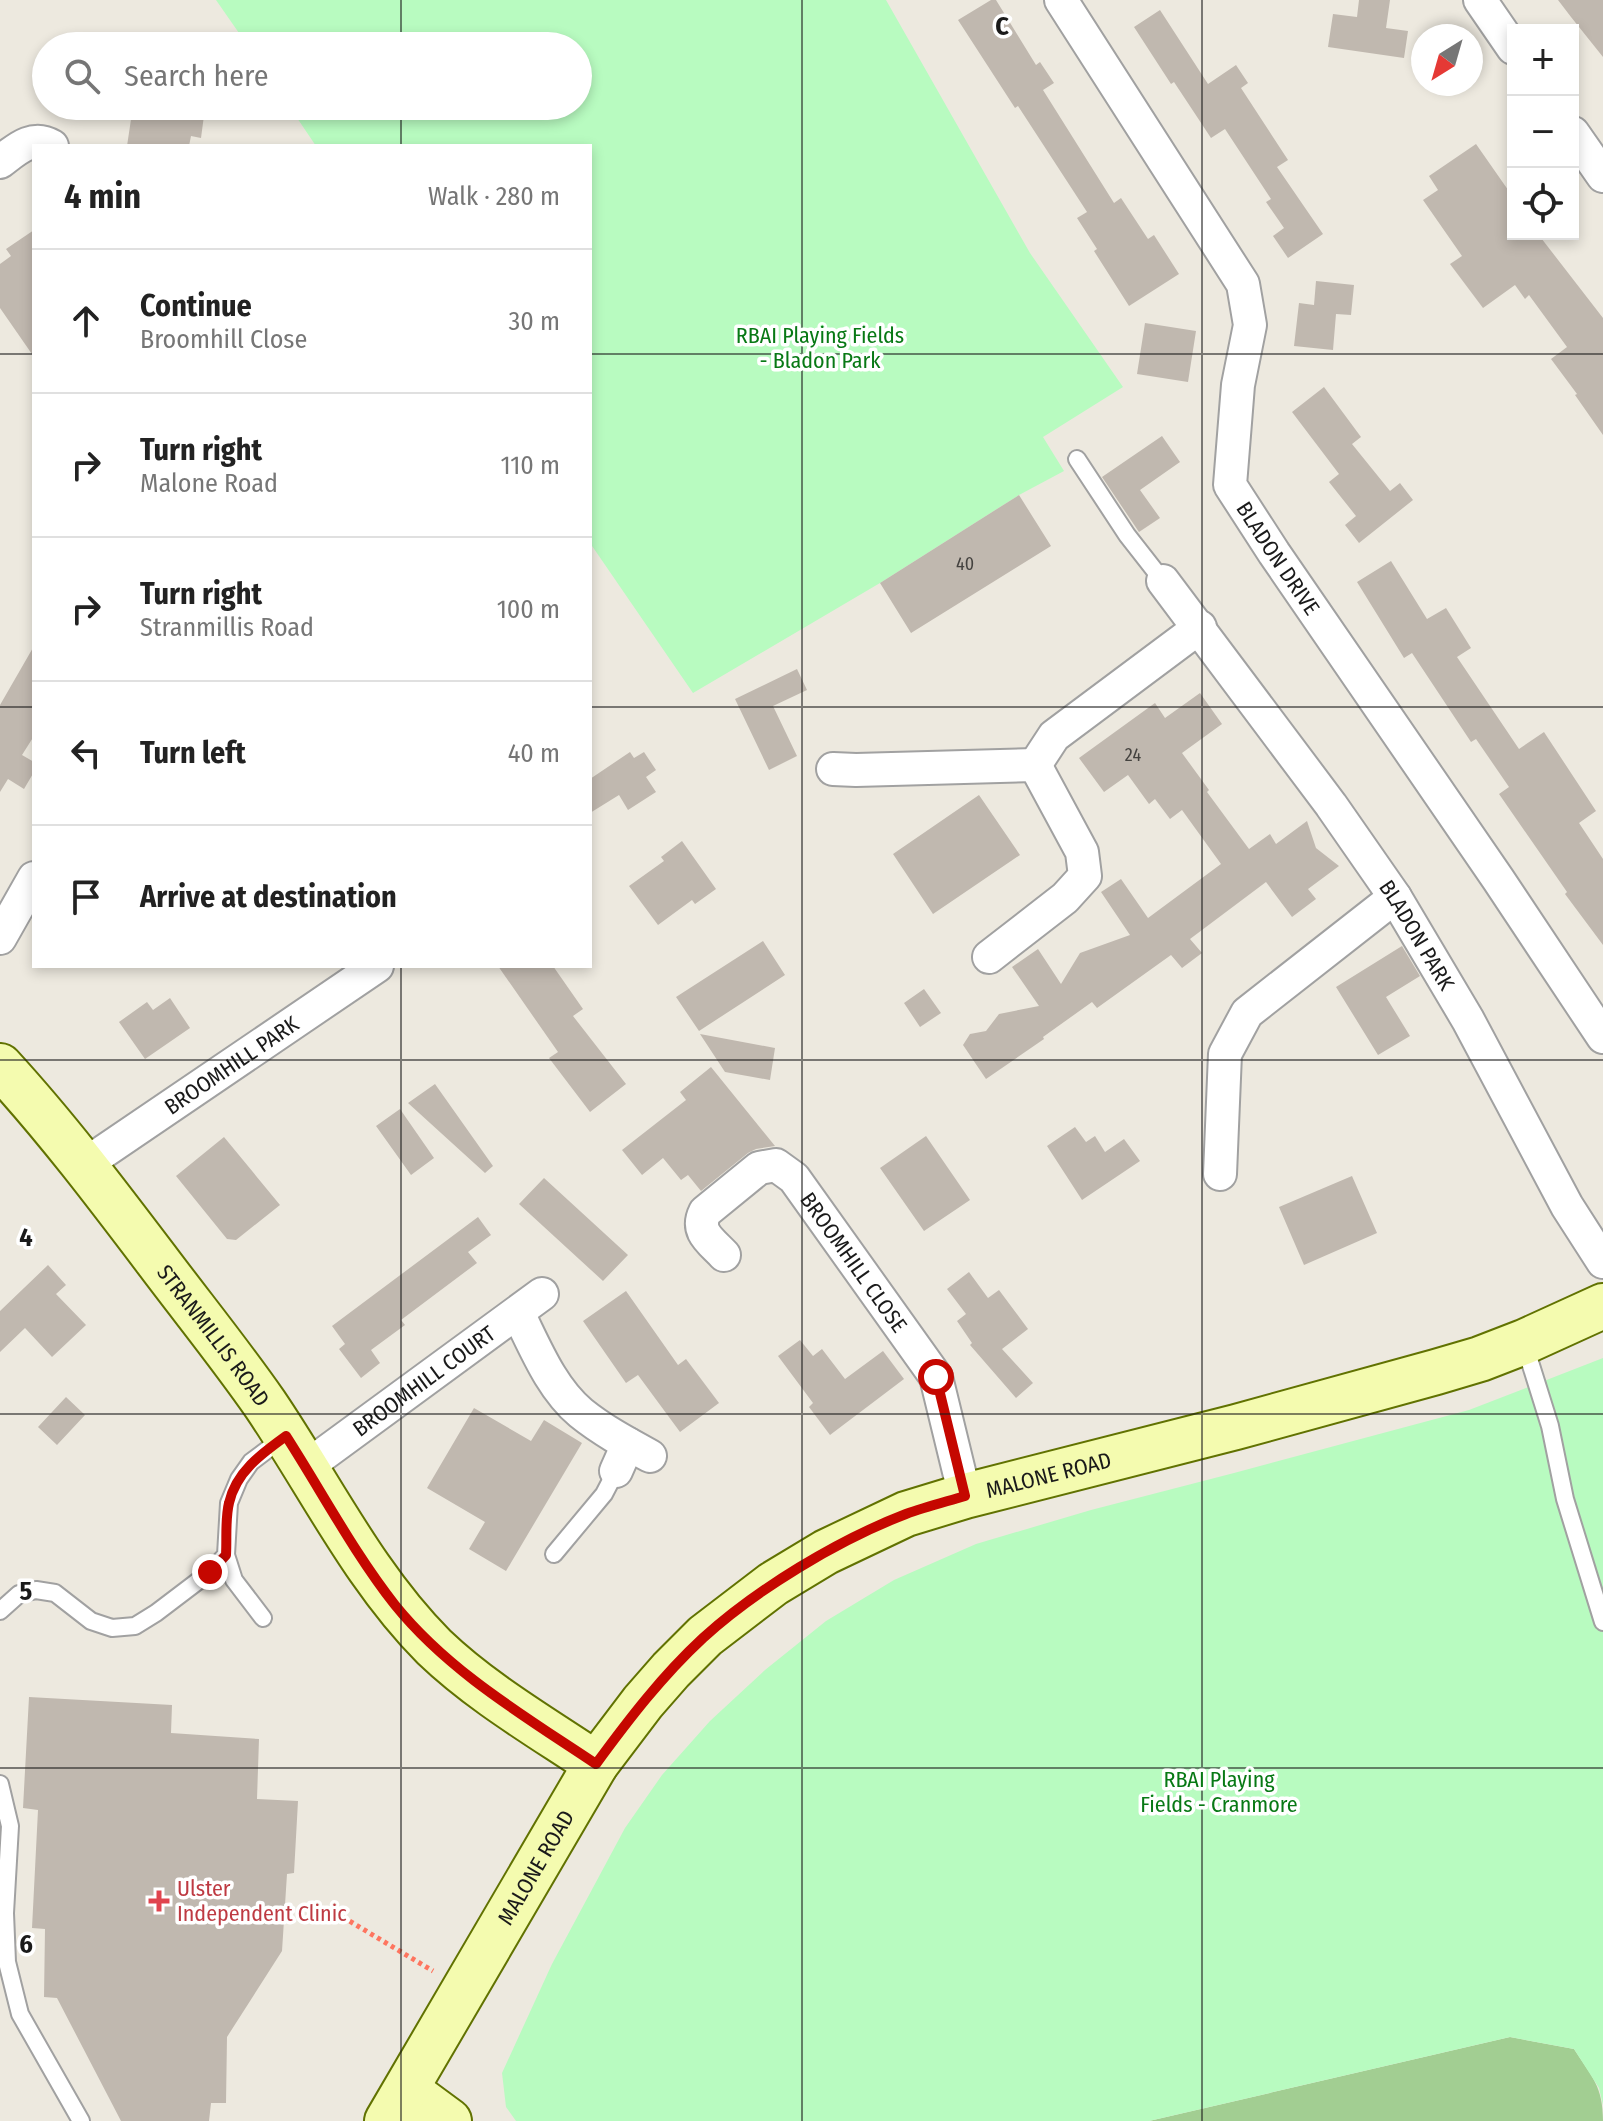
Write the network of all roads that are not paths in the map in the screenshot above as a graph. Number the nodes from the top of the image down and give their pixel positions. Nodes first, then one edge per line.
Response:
1 (1061, 0) edge
2 (1480, 0) edge
3 (1507, 39) edge
4 (1579, 142) edge
5 (50, 144) edge
6 (0, 162) edge
7 (1603, 176) edge
8 (1077, 459) dead end
9 (1163, 581) joint
10 (1200, 627) junction
11 (1035, 765) junction
12 (833, 769) dead end
13 (32, 882) edge
14 (1395, 897) junction
15 (0, 938) edge
16 (989, 957) dead end
17 (374, 968) edge
18 (1603, 1037) edge
19 (0, 1066) edge
20 (84, 1165) junction
21 (1220, 1174) dead end
22 (724, 1255) dead end
23 (1603, 1262) edge
24 (1603, 1306) edge
25 (1524, 1342) junction
26 (296, 1452) junction
27 (631, 1457) joint
28 (965, 1496) junction
29 (554, 1554) dead end
30 (226, 1555) junction
31 (0, 1611) edge
32 (263, 1618) dead end
33 (1603, 1622) edge
34 (596, 1764) junction
35 (0, 1784) edge
36 (397, 2105) edge
37 (81, 2121) edge
38 (449, 2121) edge

1 - 18 street, BLADON DRIVE
2 - 3 street
4 - 7 street
5 - 6 street
8 - 9 lane
9 - 10 street, BLADON PARK
10 - 11 street
10 - 14 street, BLADON PARK
11 - 12 street
11 - 16 street
13 - 15 street
14 - 21 street
14 - 23 street, BLADON PARK
17 - 20 street, BROOMHILL PARK
19 - 20 main road, STRANMILLIS ROAD
20 - 26 main road, STRANMILLIS ROAD
22 - 28 street, BROOMHILL CLOSE
24 - 25 main road, MALONE ROAD
25 - 28 main road, MALONE ROAD
25 - 33 lane
26 - 27 street, BROOMHILL COURT
26 - 30 lane
26 - 34 main road, STRANMILLIS ROAD
27 - 29 lane
28 - 34 main road, MALONE ROAD
30 - 31 lane
30 - 32 lane
34 - 36 main road, MALONE ROAD
35 - 37 lane
36 - 38 main road

